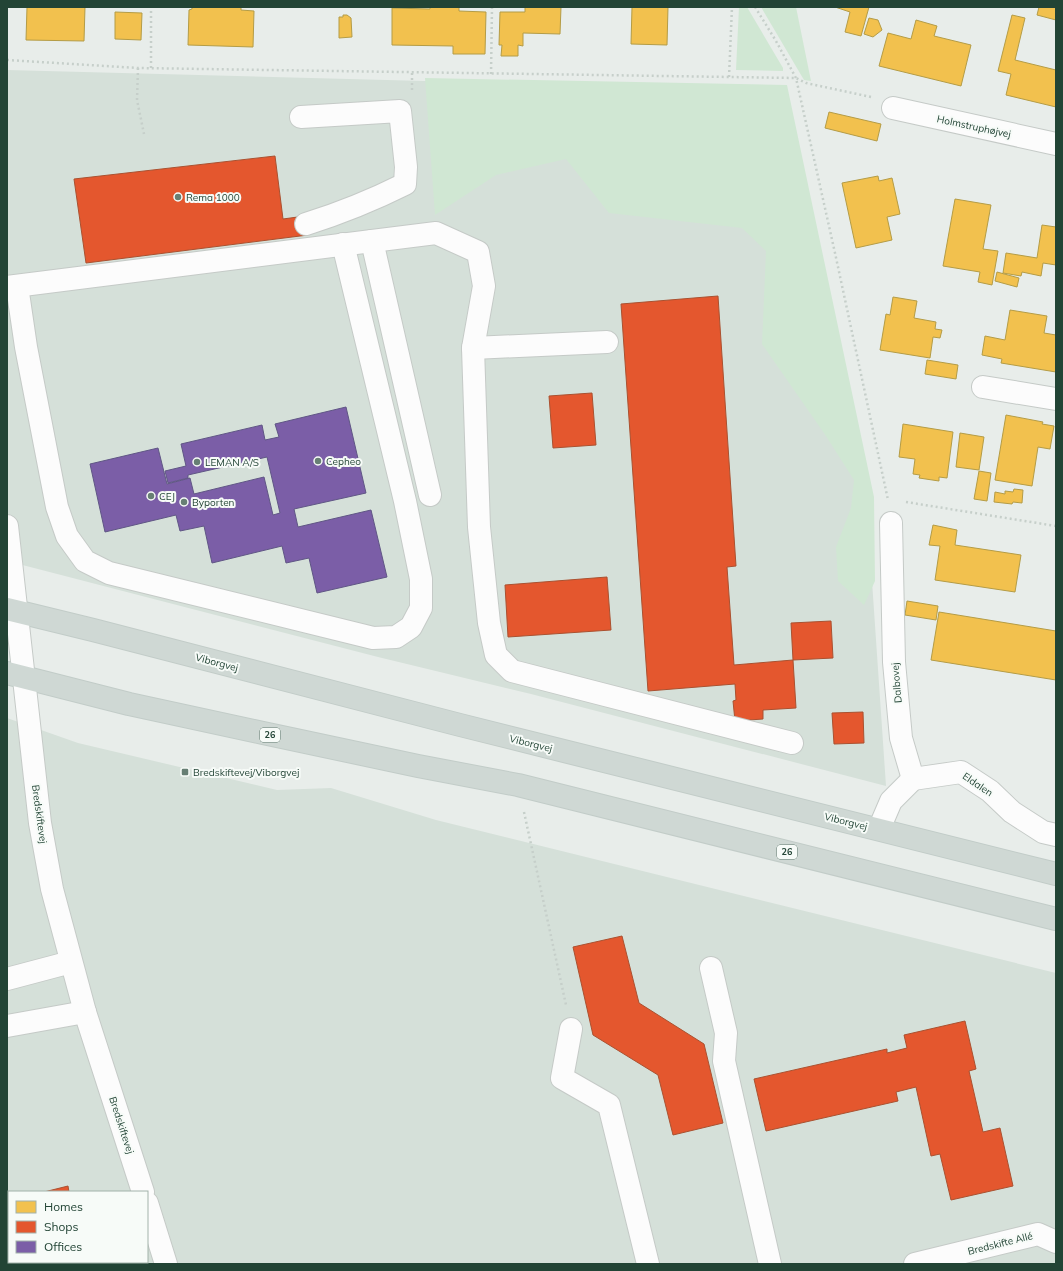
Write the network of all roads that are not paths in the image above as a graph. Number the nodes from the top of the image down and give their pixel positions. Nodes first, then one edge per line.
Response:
1 (893, 108) road end
2 (301, 117) dead end
3 (1056, 144) edge
4 (306, 224) dead end
5 (372, 241) junction
6 (344, 244) junction
7 (12, 286) edge
8 (607, 342) dead end
9 (473, 348) junction
10 (983, 387) dead end
11 (1056, 399) edge
12 (430, 495) dead end
13 (890, 523) dead end
14 (7, 526) edge
15 (12, 610) edge
16 (16, 676) edge
17 (792, 743) dead end
18 (913, 779) junction
19 (879, 830) junction
20 (1056, 835) edge
21 (1056, 874) edge
22 (1056, 919) edge
23 (71, 962) junction
24 (711, 968) dead end
25 (7, 979) edge
26 (85, 1012) junction
27 (7, 1026) edge
28 (571, 1029) road end
29 (143, 1191) edge
30 (148, 1210) edge
31 (1047, 1238) edge
32 (153, 1243) edge
33 (166, 1264) edge
34 (648, 1264) edge
35 (770, 1264) edge
36 (915, 1264) edge

1 - 3 street, Holmstruphøjvej
2 - 4 street
5 - 6 street
5 - 9 street
5 - 12 street
6 - 7 street
6 - 7 street
8 - 9 street
9 - 17 street
10 - 11 street
13 - 18 street, Dalbovej
14 - 15 street, Bredskiftevej
15 - 16 street, Bredskiftevej
15 - 19 main road, Viborgvej
16 - 22 main road, 26
16 - 23 street, Bredskiftevej
18 - 19 street
18 - 20 street, Eldalen
19 - 21 main road, Viborgvej
23 - 25 street
23 - 26 street, Bredskiftevej
24 - 35 street
26 - 27 street
26 - 29 street, Bredskiftevej
28 - 34 street
30 - 32 street
31 - 36 street, Bredskifte Allé
32 - 33 street

